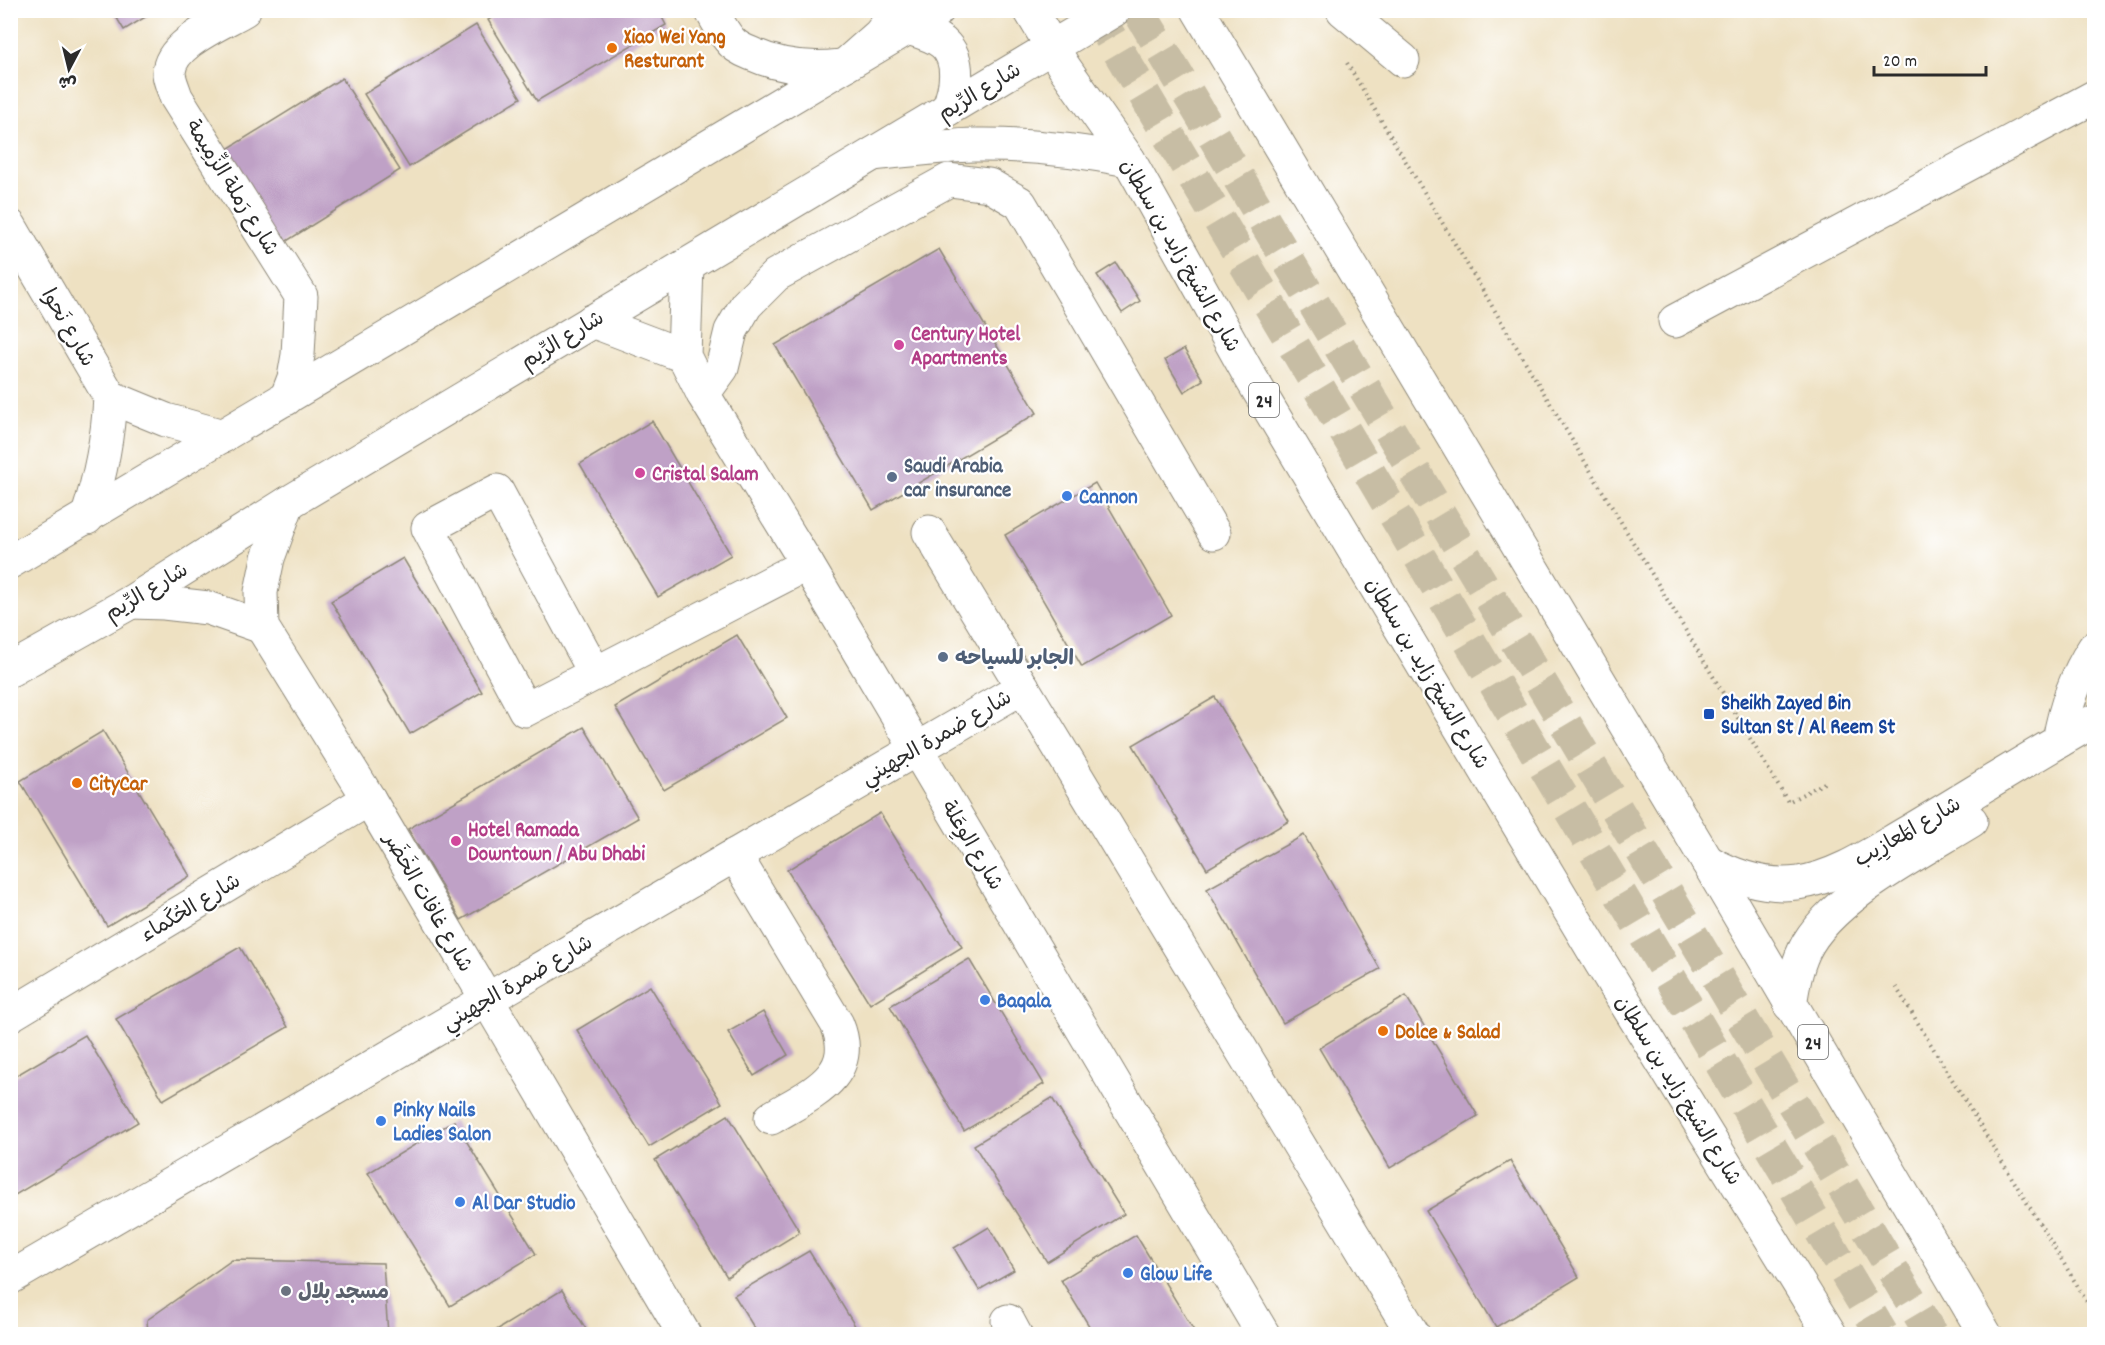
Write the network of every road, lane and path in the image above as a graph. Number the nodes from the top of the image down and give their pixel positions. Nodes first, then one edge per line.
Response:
1 (244, 10) edge
2 (711, 10) edge
3 (938, 10) edge
4 (1030, 10) edge
5 (1114, 10) edge
6 (1198, 10) edge
7 (1343, 10) edge
8 (903, 19) edge
9 (1052, 47) junction
10 (1403, 60) dead end
11 (1346, 62) dead end
12 (845, 65) junction
13 (2094, 97) edge
14 (948, 109) junction
15 (873, 154) junction
16 (1129, 160) junction
17 (10, 226) edge
18 (687, 265) junction
19 (592, 321) junction
20 (1675, 321) dead end
21 (684, 356) junction
22 (703, 394) junction
23 (110, 397) junction
24 (286, 399) junction
25 (224, 436) junction
26 (288, 503) junction
27 (87, 518) junction
28 (929, 532) dead end
29 (1214, 533) dead end
30 (10, 562) edge
31 (807, 564) junction
32 (130, 602) junction
33 (262, 627) junction
34 (2094, 648) edge
35 (10, 670) edge
36 (595, 673) junction
37 (1023, 687) junction
38 (2094, 721) edge
39 (2059, 741) junction
40 (916, 749) junction
41 (1828, 781) dead end
42 (369, 799) junction
43 (1971, 821) dead end
44 (735, 855) junction
45 (1707, 861) junction
46 (1896, 987) dead end
47 (487, 1000) junction
48 (1790, 1005) junction
49 (10, 1015) edge
50 (771, 1118) dead end
51 (10, 1278) edge
52 (2094, 1313) edge
53 (1402, 1331) edge
54 (684, 1335) edge
55 (1263, 1335) edge
56 (1830, 1335) edge
57 (1985, 1335) edge

1 - 24 street, شارع رَملة الزِّمِيمة
2 - 12 street
3 - 8 street
4 - 9 street, شارع الشيخ زايد بن سلطان / 24
5 - 9 street, شارع الرِّيم
6 - 45 street, 24
7 - 10 street
8 - 12 street
8 - 14 street
9 - 14 street, شارع الرِّيم
9 - 16 street, شارع الشيخ زايد بن سلطان / 24
11 - 41 path
12 - 24 street
13 - 20 street
14 - 15 street, شارع الرِّيم
15 - 16 street
15 - 18 street, شارع الرِّيم
16 - 56 street, شارع الشيخ زايد بن سلطان / 24
17 - 23 street, شارع نَحوا
18 - 19 street, شارع الرِّيم
18 - 21 street, شارع الوِعَلة
19 - 21 street
19 - 26 street, شارع الرِّيم
21 - 22 street, شارع الوِعَلة
22 - 29 street
22 - 31 street, شارع الوِعَلة
23 - 25 street
23 - 27 street
24 - 25 street
25 - 27 street
26 - 32 street, شارع الرِّيم
26 - 33 street
27 - 30 street
28 - 37 street
31 - 36 street
31 - 40 street, شارع الوِعَلة
32 - 33 street
32 - 35 street, شارع الرِّيم
33 - 42 street, شارع غافات الخَضَر
34 - 39 street
36 - 36 street
37 - 40 street, شارع ضمرة الجهيني
37 - 53 street
38 - 39 street, شارع المَعازِيب
39 - 45 street, شارع المَعازِيب
40 - 44 street, شارع ضمرة الجهيني
40 - 55 street, شارع الوِعَلة
42 - 47 street, شارع غافات الخَضَر
42 - 49 street, شارع الحُكَماء
43 - 48 street, شارع المَعازِيب
44 - 47 street, شارع ضمرة الجهيني
44 - 50 street
45 - 48 street, 24
46 - 52 path
47 - 51 street, شارع ضمرة الجهيني
47 - 54 street, شارع غافات الخَضَر
48 - 57 street, 24

